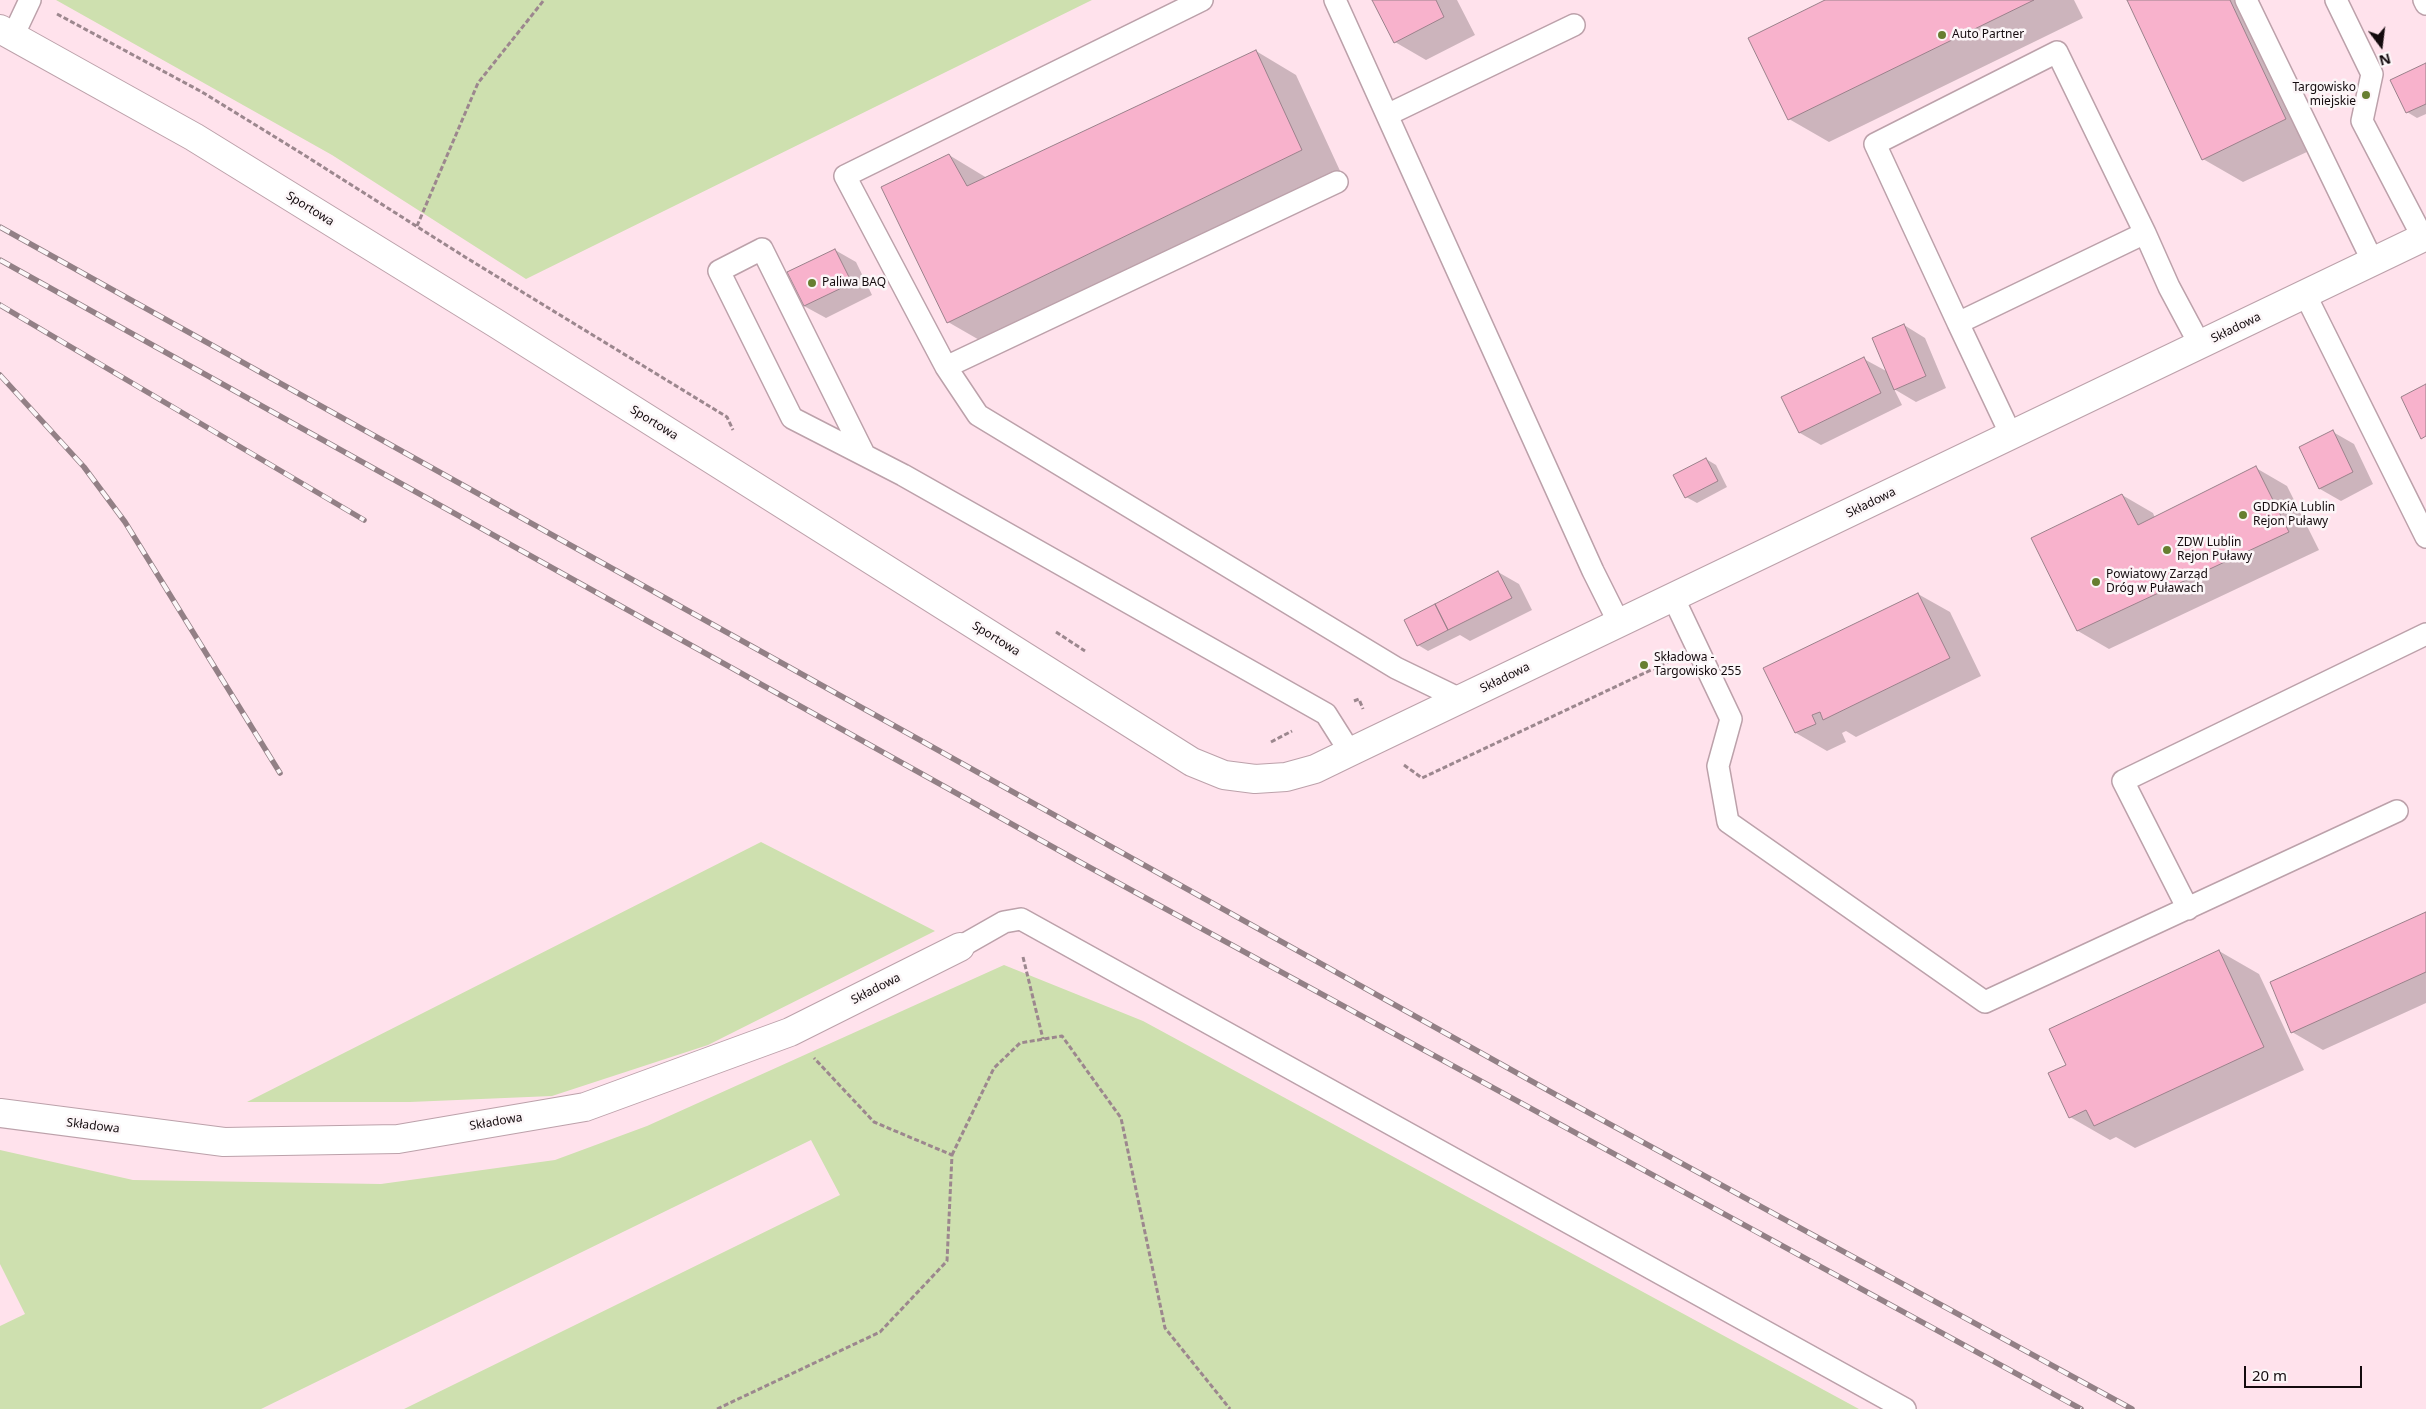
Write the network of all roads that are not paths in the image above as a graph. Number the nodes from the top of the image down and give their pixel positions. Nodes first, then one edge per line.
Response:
1 (30, 0) edge
2 (1202, 0) edge
3 (1335, 0) edge
4 (2246, 0) edge
5 (2336, 0) edge
6 (2424, 0) edge
7 (2426, 4) edge
8 (1574, 26) dead end
9 (6, 32) edge
10 (1387, 115) junction
11 (1337, 182) dead end
12 (2145, 233) junction
13 (2424, 237) edge
14 (2373, 262) junction
15 (2305, 294) junction
16 (1958, 323) junction
17 (2200, 345) junction
18 (946, 367) junction
19 (2011, 435) junction
20 (864, 454) junction
21 (2426, 537) edge
22 (1673, 597) junction
23 (1620, 623) junction
24 (2426, 634) edge
25 (1460, 699) junction
26 (1350, 752) junction
27 (1315, 769) joint
28 (2397, 811) dead end
29 (2188, 909) junction
30 (960, 947) joint
31 (0, 1113) edge
32 (1905, 1409) edge

1 - 9 lane
2 - 18 lane
3 - 10 lane
4 - 14 lane
5 - 13 lane
6 - 7 lane
8 - 10 lane
9 - 27 street, Sportowa
10 - 23 lane
11 - 18 lane
12 - 16 lane
12 - 16 lane
12 - 17 lane
13 - 14 street, Składowa
14 - 15 street, Składowa
15 - 17 street, Składowa
15 - 21 lane
16 - 19 lane
17 - 19 street, Składowa
18 - 25 lane
19 - 22 street, Składowa
20 - 20 lane
20 - 26 lane
22 - 23 street, Składowa
22 - 29 lane
23 - 25 street, Składowa
24 - 29 lane
25 - 26 street, Składowa
26 - 27 street, Składowa
28 - 29 lane
30 - 31 street, Składowa
30 - 32 lane

